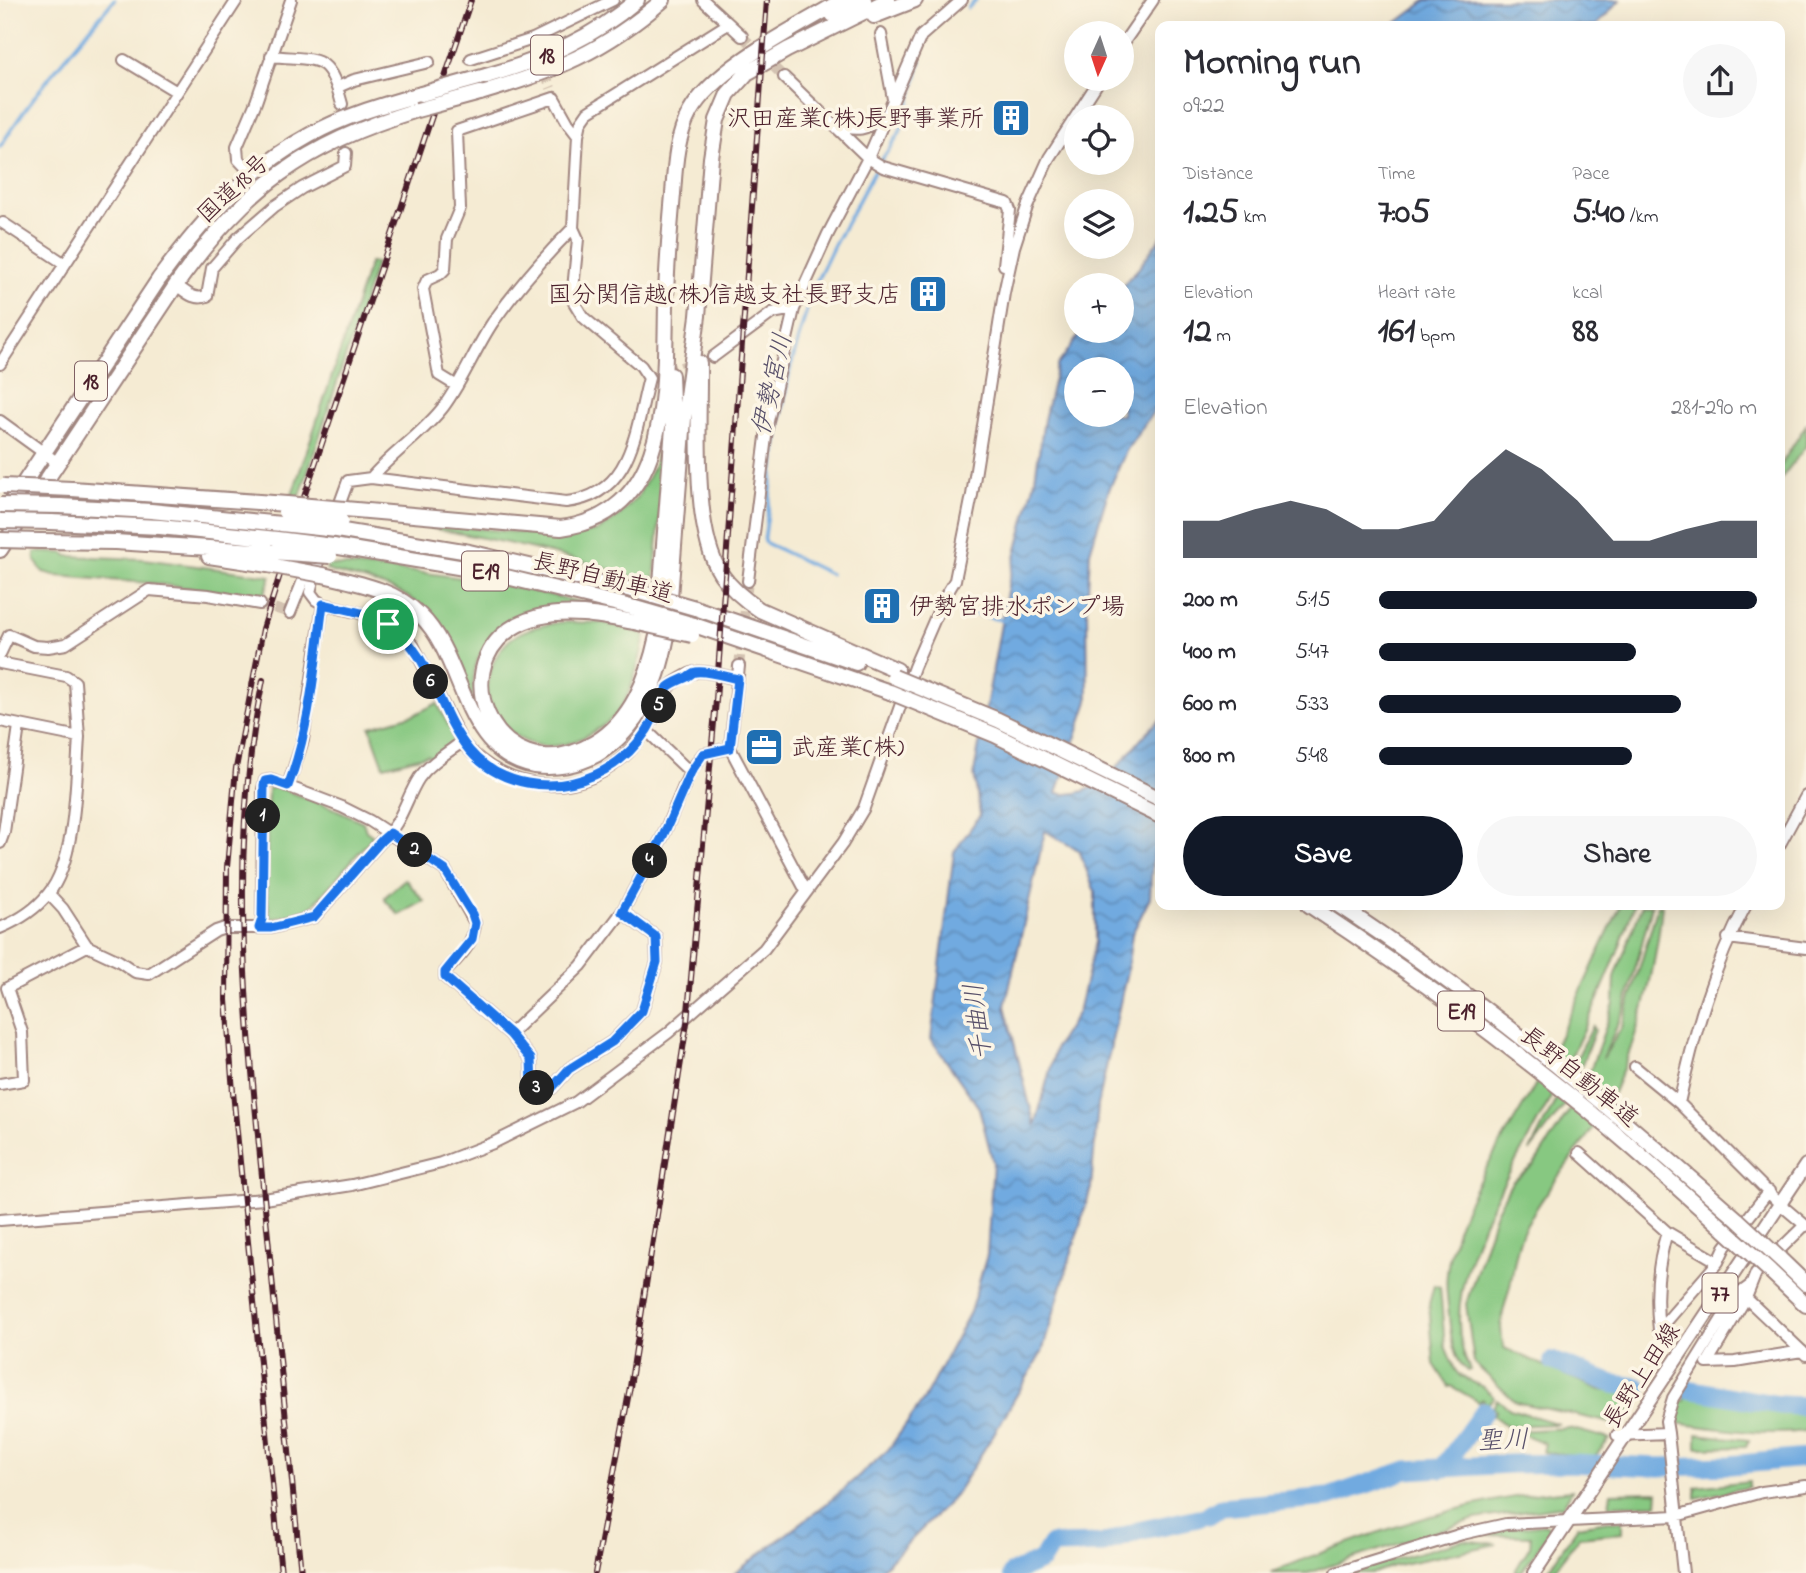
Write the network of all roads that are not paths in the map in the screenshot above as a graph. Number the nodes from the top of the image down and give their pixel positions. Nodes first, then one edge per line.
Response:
1 (237, 0) edge
2 (291, 0) edge
3 (613, 0) edge
4 (637, 0) edge
5 (663, 0) edge
6 (703, 0) edge
7 (843, 0) edge
8 (863, 0) edge
9 (888, 0) edge
10 (915, 0) edge
11 (962, 0) edge
12 (1153, 0) edge
13 (728, 24) junction
14 (1134, 27) edge
15 (881, 34) dead end
16 (742, 36) tunnel mouth
17 (787, 50) junction
18 (759, 51) junction
19 (271, 55) junction
20 (471, 59) dead end
21 (124, 60) dead end
22 (429, 62) dead end
23 (784, 77) tunnel mouth
24 (338, 87) junction
25 (1092, 91) edge
26 (177, 92) junction
27 (893, 99) junction
28 (342, 104) tunnel mouth
29 (887, 114) junction
30 (824, 116) junction
31 (578, 136) junction
32 (346, 153) dead end
33 (875, 163) junction
34 (252, 174) junction
35 (3, 223) dead end
36 (573, 228) junction
37 (65, 264) junction
38 (176, 285) junction
39 (1006, 285) junction
40 (794, 309) junction
41 (698, 316) junction
42 (666, 335) junction
43 (713, 357) tunnel mouth
44 (0, 364) edge
45 (457, 386) junction
46 (0, 421) edge
47 (44, 453) junction
48 (58, 463) junction
49 (372, 478) junction
50 (1, 486) edge
51 (0, 505) edge
52 (284, 513) junction
53 (0, 520) edge
54 (341, 520) junction
55 (0, 540) edge
56 (0, 550) edge
57 (328, 550) junction
58 (272, 552) junction
59 (748, 581) tunnel mouth
60 (260, 604) tunnel mouth
61 (323, 604) junction
62 (290, 613) dead end
63 (634, 615) junction
64 (0, 654) edge
65 (0, 663) edge
66 (739, 666) tunnel mouth
67 (896, 674) junction
68 (738, 679) junction
69 (0, 722) edge
70 (19, 726) junction
71 (647, 731) junction
72 (79, 737) junction
73 (462, 742) junction
74 (730, 748) junction
75 (691, 772) junction
76 (288, 786) junction
77 (1155, 796) edge
78 (1806, 796) edge
79 (1155, 814) edge
80 (390, 833) junction
81 (1785, 835) edge
82 (0, 843) edge
83 (806, 891) junction
84 (49, 894) junction
85 (1316, 910) edge
86 (1345, 910) edge
87 (1743, 910) edge
88 (622, 912) junction
89 (0, 915) edge
90 (2, 927) edge
91 (259, 928) junction
92 (1728, 937) junction
93 (87, 946) junction
94 (1806, 948) edge
95 (510, 1034) junction
96 (1635, 1067) dead end
97 (0, 1083) edge
98 (1679, 1103) junction
99 (1580, 1153) dead end
100 (1806, 1165) edge
101 (1769, 1191) junction
102 (1780, 1203) junction
103 (0, 1220) edge
104 (1806, 1225) edge
105 (1667, 1231) junction
106 (1718, 1262) junction
107 (1806, 1284) edge
108 (1751, 1285) junction
109 (1746, 1298) junction
110 (1806, 1305) edge
111 (1804, 1353) edge
112 (1622, 1437) junction
113 (1669, 1437) junction
114 (1806, 1486) edge
115 (1676, 1512) junction
116 (1568, 1523) junction
117 (1336, 1573) edge
118 (1534, 1573) edge
119 (1683, 1573) edge

1 - 26 street
2 - 19 street
3 - 20 street
4 - 34 highway, 国道18号 / 18, bridge
5 - 38 highway, 国道18号 / 18, bridge
6 - 13 street
7 - 18 highway
8 - 18 highway
9 - 17 highway
10 - 17 highway
11 - 27 street
12 - 14 street
13 - 16 street
13 - 31 street
15 - 27 street
17 - 41 highway
18 - 42 highway
19 - 24 street
19 - 34 street
21 - 26 street
22 - 24 street
23 - 30 street
24 - 28 street
25 - 39 street
26 - 37 street
27 - 29 street
29 - 30 street
29 - 33 street
30 - 33 street
31 - 36 street
31 - 45 street
32 - 38 street
33 - 39 street
33 - 40 street
34 - 47 highway, 国道18号 / 18
35 - 37 street
36 - 45 street
36 - 49 street
37 - 44 street
38 - 48 highway, 国道18号 / 18
39 - 83 street
40 - 43 street
40 - 59 street
41 - 58 highway, bridge
41 - 67 highway
42 - 54 highway
42 - 63 highway
45 - 49 street
46 - 47 street
47 - 48 street
47 - 53 highway, 国道18号 / 18
48 - 56 highway, 国道18号 / 18
49 - 57 street
50 - 52 highway, bridge
51 - 52 highway, 長野自動車道 / E19, bridge
52 - 54 highway, 長野自動車道 / E19, bridge
52 - 54 highway, bridge
53 - 58 highway, bridge
54 - 67 highway, 長野自動車道 / E19, bridge
55 - 58 highway, bridge
57 - 58 highway, 長野自動車道, bridge
57 - 61 street
57 - 62 street
57 - 63 highway, 長野自動車道 / E19
60 - 64 street
61 - 73 street
61 - 76 street
63 - 79 highway, 長野自動車道 / E19, bridge
65 - 72 street
66 - 68 street
67 - 77 highway, 長野自動車道 / E19, bridge
68 - 71 street
68 - 74 street
69 - 70 street
70 - 72 street
70 - 82 street
71 - 73 street
71 - 75 street
72 - 84 street
73 - 80 street
74 - 75 street
74 - 83 street
75 - 88 street
76 - 80 street
76 - 91 street
78 - 81 street
80 - 91 street
80 - 95 street
83 - 103 street
84 - 90 street
84 - 93 street
85 - 110 highway, 長野自動車道 / E19, bridge
86 - 107 highway, 長野自動車道 / E19, bridge
87 - 92 street
88 - 95 street
88 - 95 street
89 - 90 street
91 - 93 street
92 - 94 street
92 - 98 street
93 - 97 street
96 - 98 street
98 - 101 street
99 - 105 street
100 - 102 main road, 長野上田線 / 77
101 - 102 street
101 - 106 street
102 - 104 street
102 - 112 main road, 長野上田線 / 77
104 - 108 street
105 - 106 street
105 - 106 street
108 - 109 street
108 - 113 street
109 - 111 street
109 - 111 street
112 - 113 street
112 - 116 main road, 長野上田線 / 77
113 - 115 street
114 - 115 street
115 - 116 street
115 - 119 street
116 - 117 street
116 - 118 main road, 長野上田線 / 77

